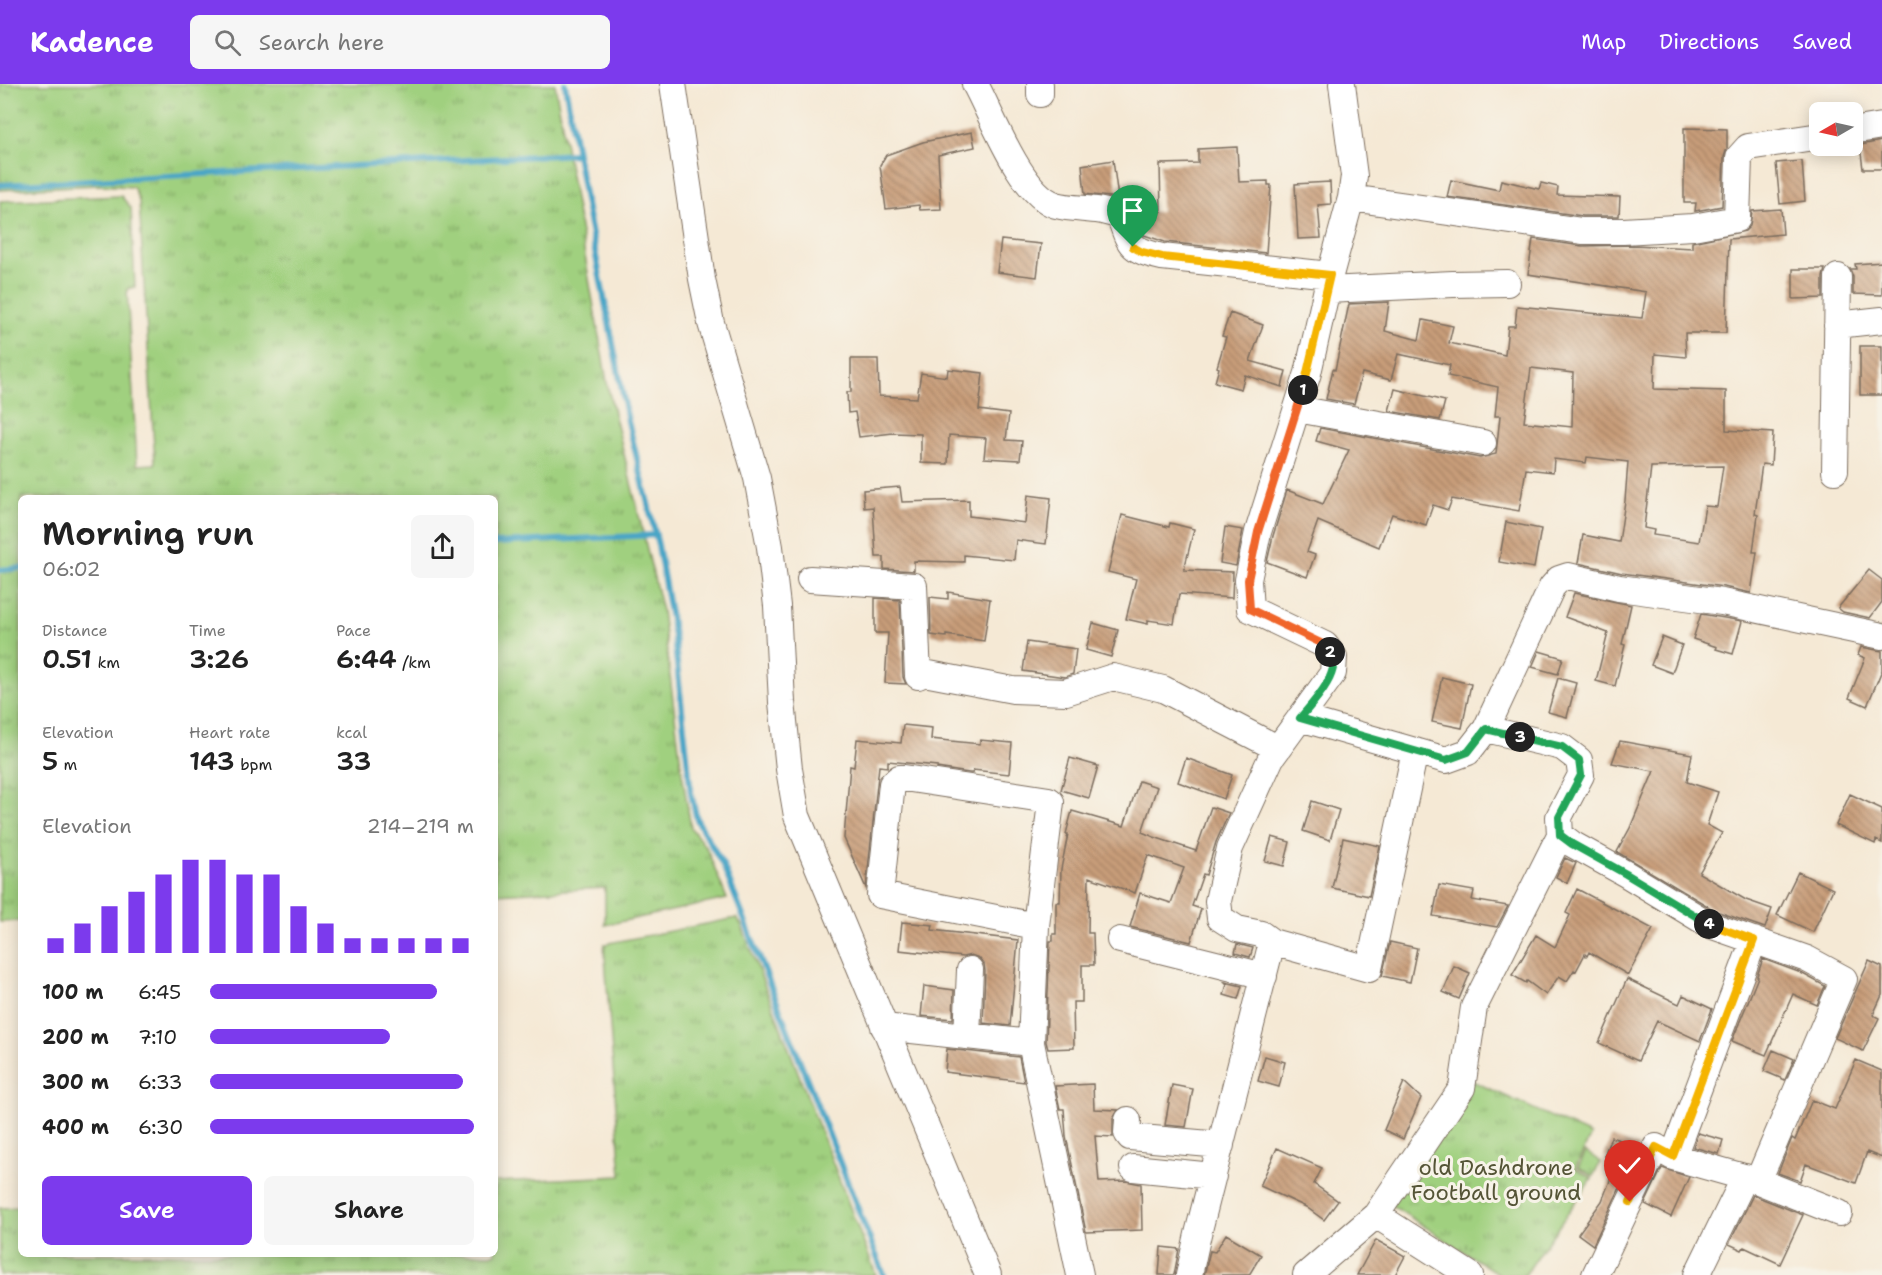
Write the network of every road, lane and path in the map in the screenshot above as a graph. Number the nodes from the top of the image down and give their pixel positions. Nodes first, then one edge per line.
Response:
1 (673, 84) edge
2 (975, 84) edge
3 (1342, 84) edge
4 (1882, 126) edge
5 (1863, 129) edge
6 (1809, 138) edge
7 (1351, 198) junction
8 (1838, 277) dead end
9 (1329, 283) junction
10 (1508, 283) dead end
11 (1882, 320) edge
12 (1837, 325) junction
13 (1297, 409) junction
14 (1483, 443) dead end
15 (1835, 471) dead end
16 (810, 579) dead end
17 (1882, 636) edge
18 (1300, 718) junction
19 (1486, 729) junction
20 (1277, 748) junction
21 (1415, 751) junction
22 (1560, 835) junction
23 (1036, 926) junction
24 (1120, 940) dead end
25 (1754, 940) junction
26 (1272, 942) junction
27 (970, 970) dead end
28 (1264, 976) junction
29 (884, 1027) junction
30 (967, 1036) junction
31 (1031, 1043) junction
32 (1128, 1119) dead end
33 (1221, 1145) junction
34 (1673, 1156) junction
35 (1133, 1168) dead end
36 (1213, 1176) junction
37 (1751, 1179) junction
38 (1839, 1213) dead end
39 (1376, 1215) junction
40 (1463, 1273) edge
41 (988, 1275) edge
42 (1080, 1275) edge
43 (1189, 1275) edge
44 (1306, 1275) edge
45 (1594, 1275) edge
46 (1697, 1275) edge

1 - 29 street
2 - 9 street
3 - 7 street
4 - 5 street
6 - 7 street
7 - 9 street
8 - 12 street
9 - 10 street
9 - 13 street
11 - 12 street
12 - 15 street
13 - 14 street
13 - 18 street
16 - 20 street
17 - 19 street
18 - 20 street
18 - 21 street
19 - 21 street
19 - 22 street
20 - 26 street
21 - 26 street
22 - 25 street
22 - 39 street
23 - 23 street
23 - 31 street
24 - 28 street
25 - 34 street
25 - 37 street
26 - 28 street
27 - 30 street
28 - 33 street
29 - 30 street
29 - 41 street
30 - 31 street
31 - 42 street
32 - 33 street
33 - 36 street
34 - 37 street
34 - 45 street
35 - 36 street
36 - 43 street
37 - 38 street
37 - 46 street
39 - 40 street
39 - 44 street

